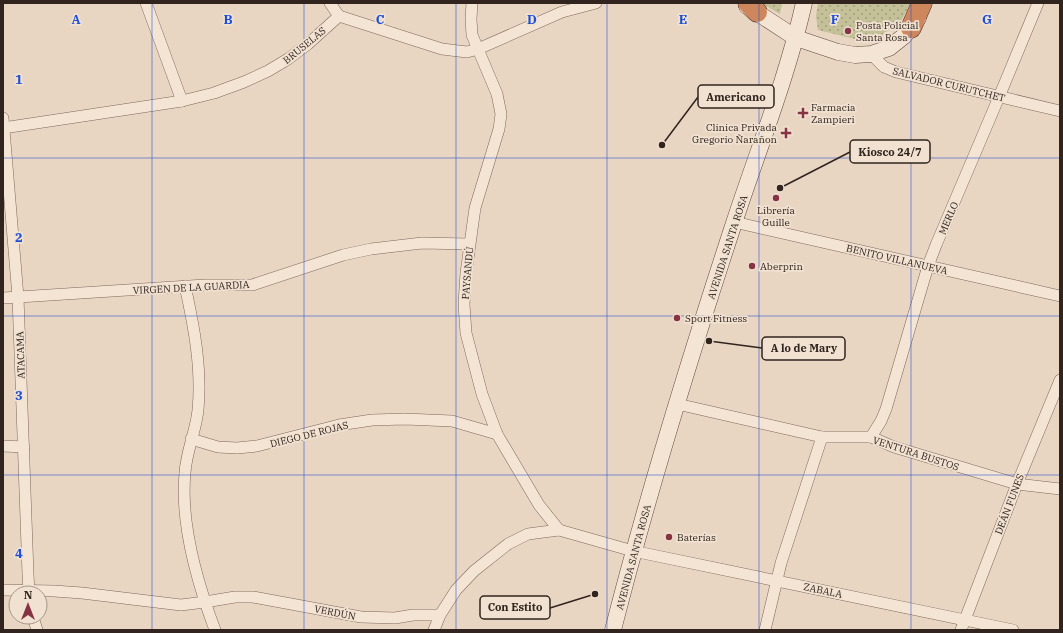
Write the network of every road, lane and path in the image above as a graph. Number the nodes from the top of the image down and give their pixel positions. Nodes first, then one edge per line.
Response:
1 (146, 3) edge
2 (330, 3) edge
3 (472, 3) edge
4 (596, 3) edge
5 (804, 3) edge
6 (922, 3) edge
7 (930, 3) edge
8 (1038, 3) edge
9 (583, 4) edge
10 (749, 6) edge
11 (339, 16) junction
12 (911, 28) junction
13 (796, 38) junction
14 (478, 50) junction
15 (871, 54) junction
16 (999, 97) junction
17 (182, 101) junction
18 (1060, 111) edge
19 (3, 125) edge
20 (734, 222) junction
21 (469, 244) junction
22 (928, 266) junction
23 (185, 286) junction
24 (1060, 296) edge
25 (18, 297) junction
26 (3, 298) edge
27 (1060, 380) edge
28 (677, 404) junction
29 (497, 434) junction
30 (822, 437) junction
31 (871, 437) junction
32 (192, 439) junction
33 (3, 446) edge
34 (24, 447) junction
35 (1017, 484) junction
36 (1060, 489) edge
37 (559, 530) junction
38 (633, 551) junction
39 (776, 580) junction
40 (29, 585) edge
41 (48, 592) edge
42 (205, 602) junction
43 (440, 614) junction
44 (963, 625) edge
45 (215, 630) edge
46 (434, 630) edge
47 (613, 630) edge
48 (765, 630) edge
49 (1013, 630) edge

1 - 17 street
2 - 11 street
3 - 14 street, PAYSANDÚ
4 - 9 street
5 - 13 street, AVENIDA SANTA ROSA
6 - 12 highway
7 - 12 street
8 - 16 street, MERLO
9 - 14 street
10 - 13 street
11 - 14 street
11 - 17 street, BRUSELAS
12 - 15 street
13 - 15 street
13 - 20 street, AVENIDA SANTA ROSA
14 - 21 street, PAYSANDÚ
15 - 16 street, SALVADOR CURUTCHET
16 - 18 street, SALVADOR CURUTCHET
16 - 22 street, MERLO
17 - 19 street, BRUSELAS
19 - 25 street, ATACAMA
20 - 22 street, BENITO VILLANUEVA
20 - 28 street, AVENIDA SANTA ROSA
21 - 23 street, VIRGEN DE LA GUARDIA
21 - 29 street, PAYSANDÚ
22 - 24 street, BENITO VILLANUEVA
22 - 31 street, MERLO
23 - 25 street, VIRGEN DE LA GUARDIA
23 - 32 street
25 - 26 street, VIRGEN DE LA GUARDIA
25 - 34 street, ATACAMA
27 - 35 street, DEÁN FUNES
28 - 30 street, VENTURA BUSTOS
28 - 38 street, AVENIDA SANTA ROSA
29 - 32 street, DIEGO DE ROJAS
29 - 37 street, PAYSANDÚ
30 - 31 street, VENTURA BUSTOS
30 - 39 street
31 - 35 street, VENTURA BUSTOS
32 - 42 street
33 - 34 street
34 - 40 street, ATACAMA
35 - 36 street, VENTURA BUSTOS
35 - 44 street, DEÁN FUNES
37 - 38 street
37 - 43 street
38 - 39 street, ZABALA
38 - 47 street, AVENIDA SANTA ROSA
39 - 44 street, ZABALA
39 - 48 street
41 - 42 street, VERDÚN
42 - 43 street, VERDÚN
42 - 45 street
43 - 46 street
44 - 49 street, ZABALA

